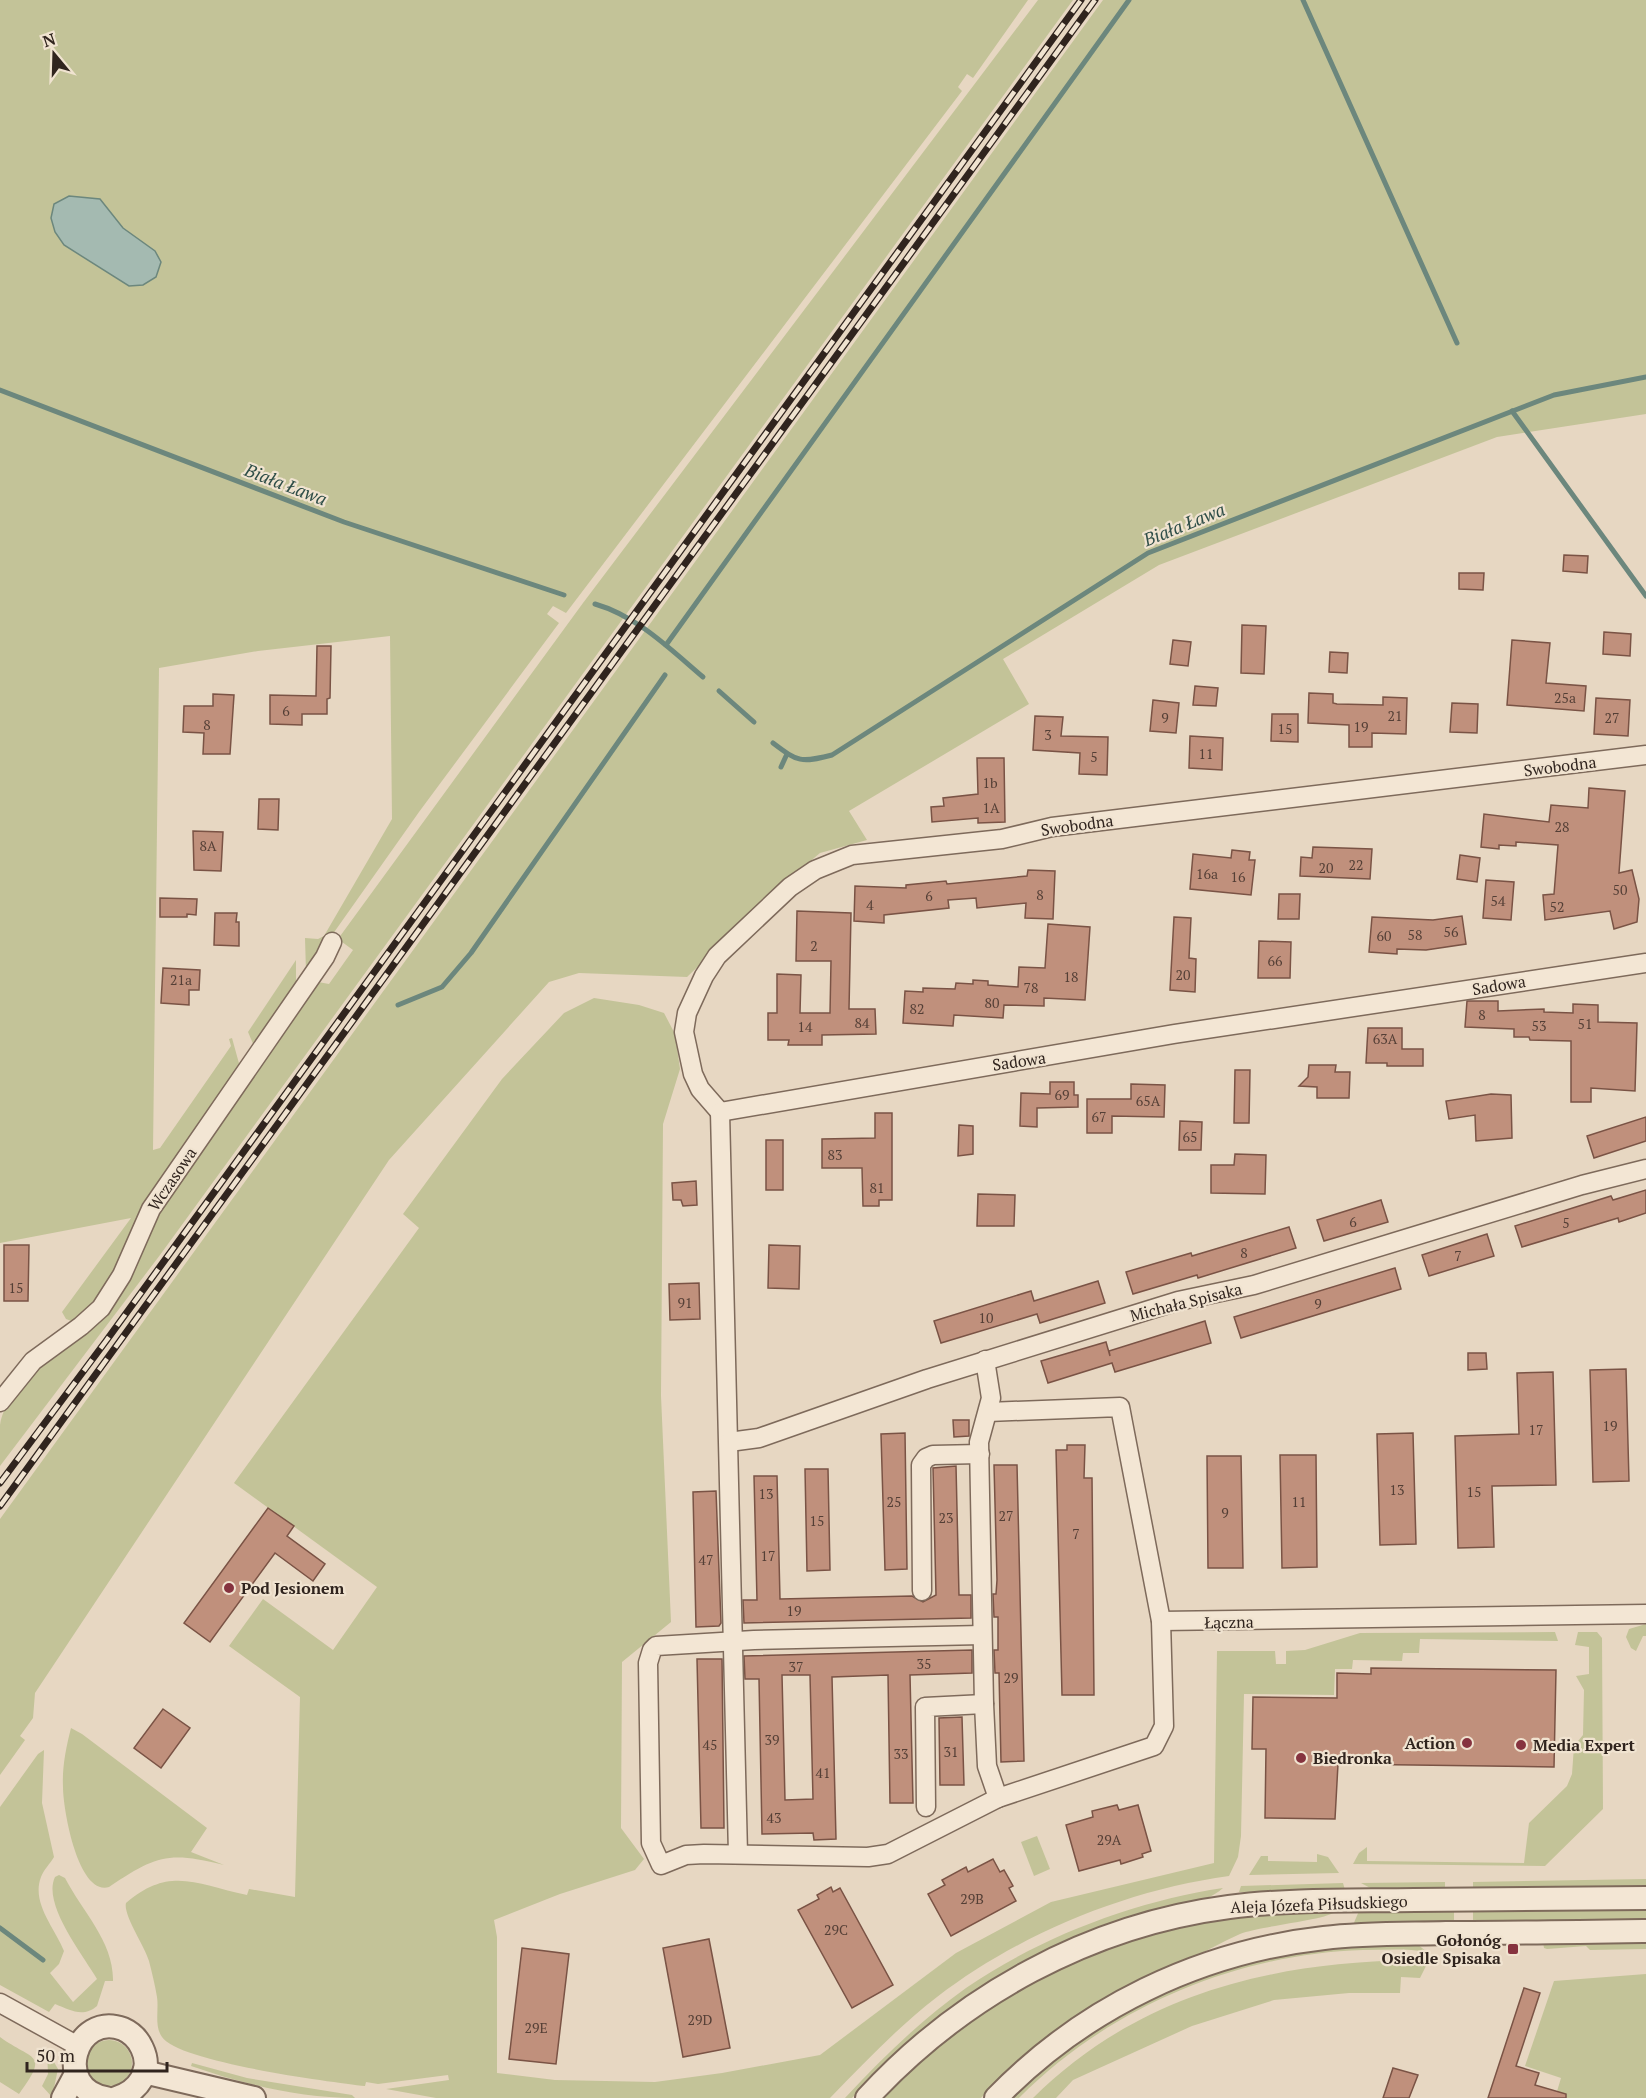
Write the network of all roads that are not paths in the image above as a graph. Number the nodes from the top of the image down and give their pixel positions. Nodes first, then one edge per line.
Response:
1 (1646, 755) edge
2 (332, 942) dead end
3 (1646, 963) edge
4 (720, 1112) junction
5 (1646, 1169) edge
6 (985, 1360) junction
7 (0, 1401) edge
8 (988, 1412) junction
9 (729, 1442) junction
10 (980, 1454) junction
11 (922, 1591) dead end
12 (1646, 1614) edge
13 (1161, 1621) junction
14 (982, 1635) junction
15 (734, 1641) junction
16 (984, 1704) junction
17 (998, 1798) junction
18 (926, 1807) dead end
19 (738, 1854) junction
20 (1646, 1898) edge
21 (1646, 1931) edge
22 (0, 2003) edge
23 (78, 2046) junction
24 (144, 2072) junction
25 (76, 2074) junction
26 (63, 2098) edge
27 (105, 2098) edge
28 (116, 2098) edge
29 (254, 2098) edge
30 (867, 2098) edge
31 (996, 2098) edge

1 - 4 street, Swobodna
2 - 7 street, Wczasowa
3 - 4 street, Sadowa
4 - 9 street
5 - 6 street, Michała Spisaka
6 - 8 street
6 - 9 street, Michała Spisaka
8 - 10 street
8 - 13 street
9 - 15 street
10 - 11 street
10 - 14 street
12 - 13 street, Łączna
13 - 17 street
14 - 15 street
14 - 16 street
15 - 19 street
15 - 19 street
16 - 17 street
16 - 18 street
17 - 19 street
20 - 30 street, Aleja Józefa Piłsudskiego
21 - 31 street, Aleja Józefa Piłsudskiego
22 - 23 street
23 - 24 street
23 - 25 street
24 - 28 street
24 - 29 street
25 - 26 street
25 - 27 street

